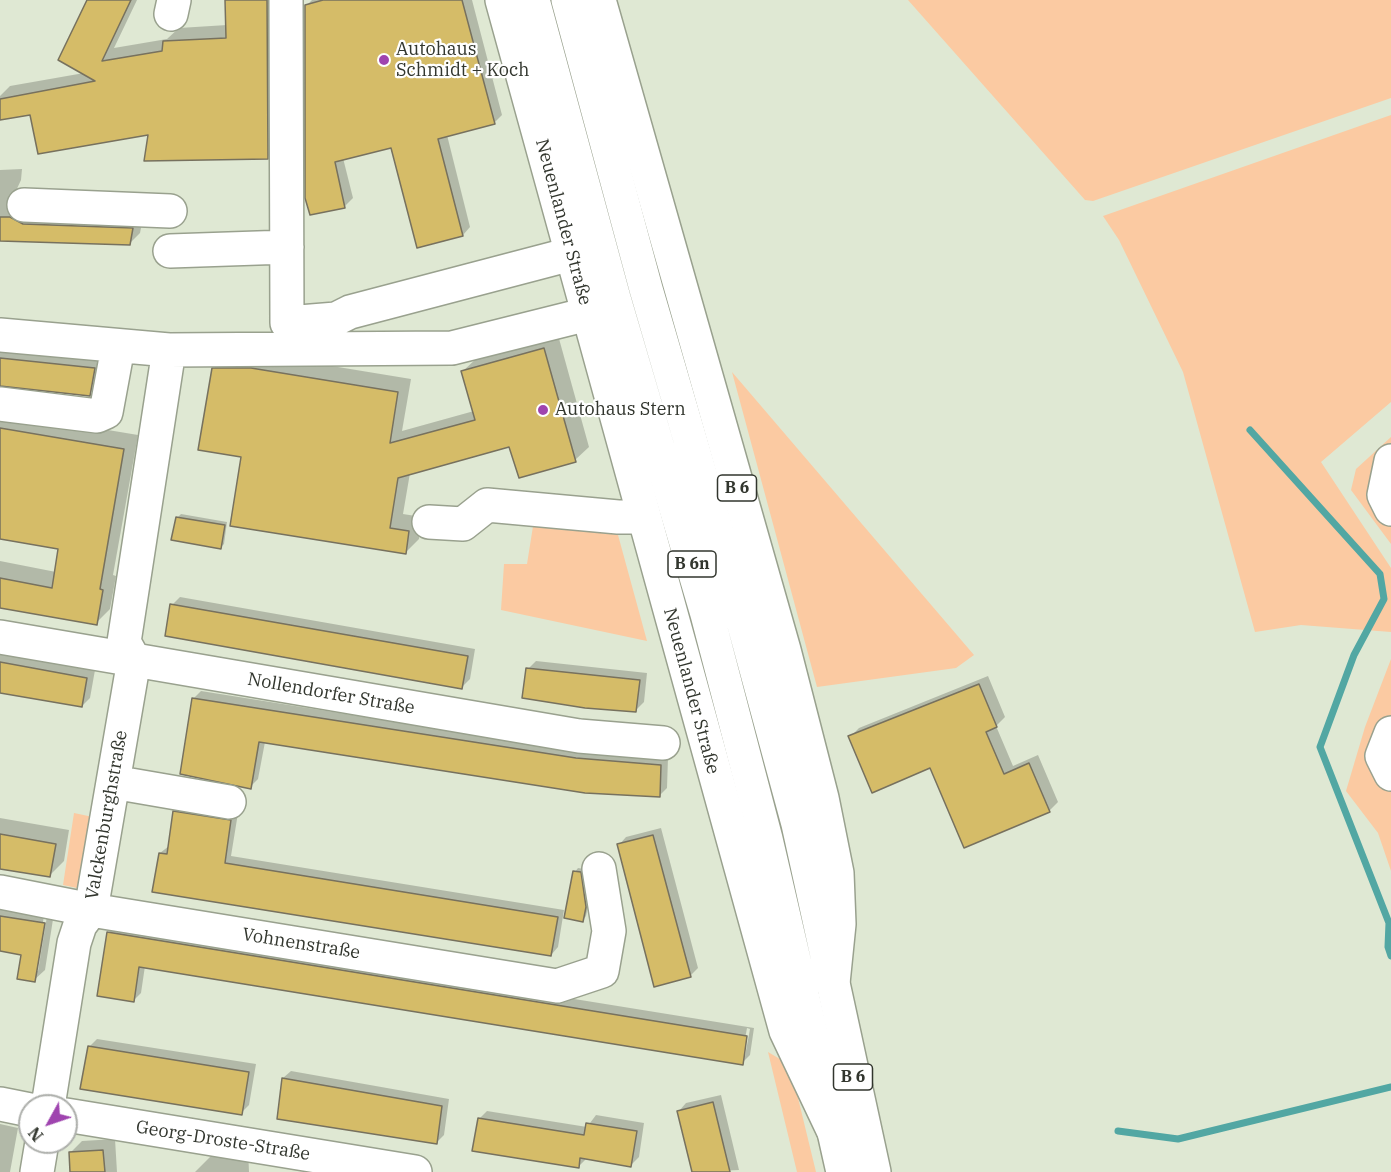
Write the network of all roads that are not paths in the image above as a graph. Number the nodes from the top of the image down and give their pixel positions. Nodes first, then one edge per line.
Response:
1 (286, 0) edge
2 (502, 0) edge
3 (533, 0) edge
4 (568, 0) edge
5 (599, 0) edge
6 (24, 205) dead end
7 (170, 211) dead end
8 (287, 247) junction
9 (170, 251) dead end
10 (571, 254) junction
11 (588, 314) junction
12 (0, 335) edge
13 (118, 346) junction
14 (170, 350) junction
15 (0, 404) edge
16 (1391, 461) edge
17 (1391, 509) edge
18 (643, 517) junction
19 (429, 522) dead end
20 (0, 637) edge
21 (134, 660) junction
22 (1391, 733) edge
23 (663, 743) dead end
24 (1391, 774) edge
25 (113, 782) junction
26 (229, 802) dead end
27 (599, 870) dead end
28 (0, 892) edge
29 (91, 910) junction
30 (832, 982) junction
31 (50, 1094) edge
32 (0, 1104) edge
33 (18, 1108) edge
34 (78, 1117) edge
35 (834, 1132) junction
36 (40, 1154) edge
37 (37, 1172) edge
38 (415, 1172) edge
39 (843, 1172) edge
40 (874, 1172) edge

1 - 8 main road
2 - 10 main road, Neuenlander Straße / B 6
3 - 35 main road, Neuenlander Straße / B 6n
4 - 30 main road, B 6n
5 - 30 main road, B 6
6 - 7 main road
8 - 9 main road
8 - 10 main road
10 - 11 main road, Neuenlander Straße / B 6
11 - 14 main road
11 - 18 main road, Neuenlander Straße / B 6
12 - 13 main road
13 - 14 main road
13 - 15 main road
14 - 21 main road, Valckenburghstraße
16 - 17 main road
18 - 19 main road
18 - 35 main road, Neuenlander Straße / B 6
20 - 21 main road, Nollendorfer Straße
21 - 23 main road, Nollendorfer Straße
21 - 25 main road, Valckenburghstraße
22 - 24 main road
25 - 26 main road
25 - 29 main road, Valckenburghstraße
27 - 29 main road, Vohnenstraße
28 - 29 main road, Vohnenstraße
29 - 31 main road, Valckenburghstraße
30 - 40 main road, B 6
32 - 33 main road
34 - 38 main road, Georg-Droste-Straße
35 - 39 main road, Neuenlander Straße / B 6
36 - 37 main road

